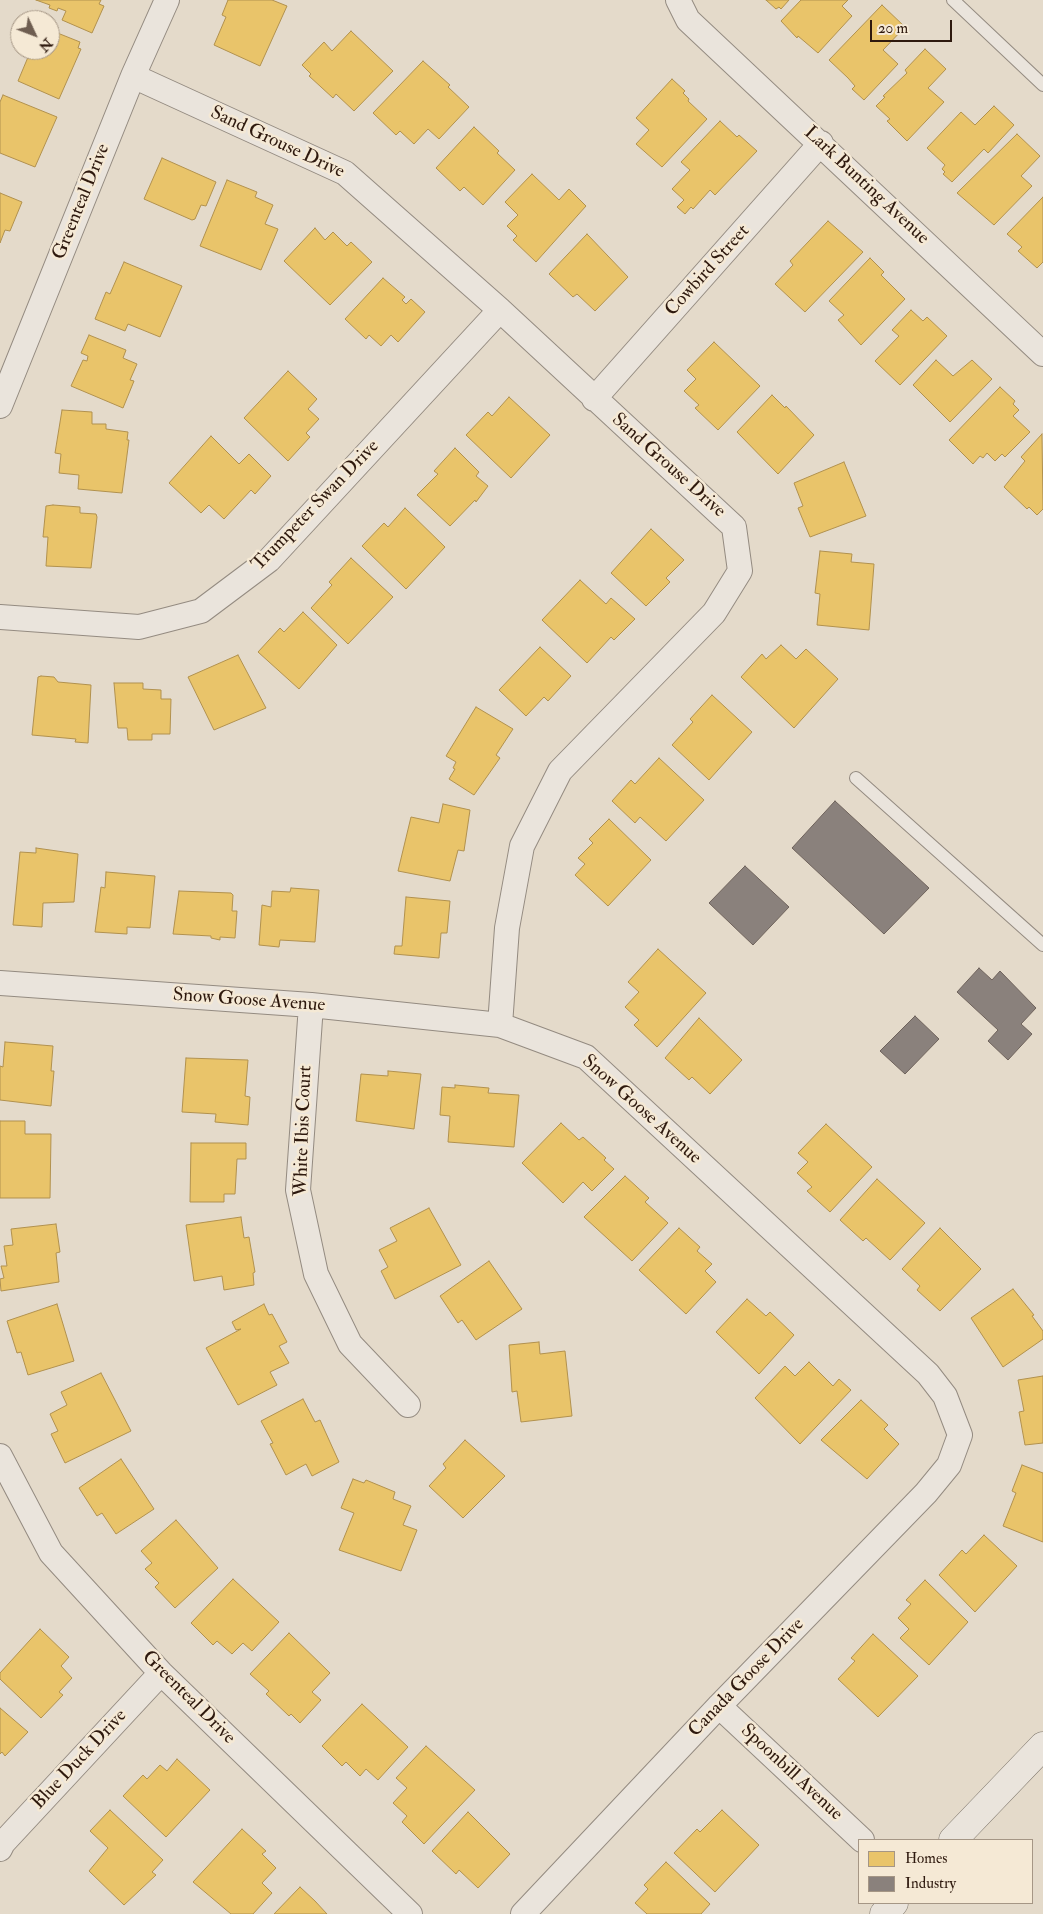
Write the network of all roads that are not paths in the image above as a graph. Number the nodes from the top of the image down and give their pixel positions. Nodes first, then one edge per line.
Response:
1 (167, 0) edge
2 (953, 0) edge
3 (683, 10) edge
4 (132, 76) junction
5 (1043, 84) edge
6 (822, 143) junction
7 (500, 310) junction
8 (1043, 354) edge
9 (594, 399) junction
10 (0, 406) edge
11 (0, 618) edge
12 (856, 778) dead end
13 (1043, 945) edge
14 (0, 983) edge
15 (311, 1005) junction
16 (500, 1025) junction
17 (408, 1404) dead end
18 (960, 1435) joint
19 (0, 1456) edge
20 (161, 1673) junction
21 (719, 1706) junction
22 (1043, 1746) edge
23 (861, 1839) edge
24 (954, 1839) edge
25 (0, 1849) edge
26 (893, 1904) edge
27 (410, 1914) edge
28 (523, 1914) edge
29 (884, 1914) edge

1 - 4 street, Greenteal Drive
2 - 5 lane
3 - 6 street, Lark Bunting Avenue
4 - 7 street, Sand Grouse Drive
4 - 10 street, Greenteal Drive
6 - 8 street, Lark Bunting Avenue
6 - 9 street, Cowbird Street
7 - 9 street, Sand Grouse Drive
7 - 11 street, Trumpeter Swan Drive
9 - 16 street, Sand Grouse Drive
12 - 13 lane
14 - 15 street, Snow Goose Avenue
15 - 16 street, Snow Goose Avenue
15 - 17 street, White Ibis Court
16 - 18 street, Snow Goose Avenue
18 - 21 street, Canada Goose Drive
19 - 20 street, Greenteal Drive
20 - 25 street, Blue Duck Drive
20 - 27 street, Greenteal Drive
21 - 23 street, Spoonbill Avenue
21 - 28 street, Canada Goose Drive
22 - 24 main road
26 - 29 main road

